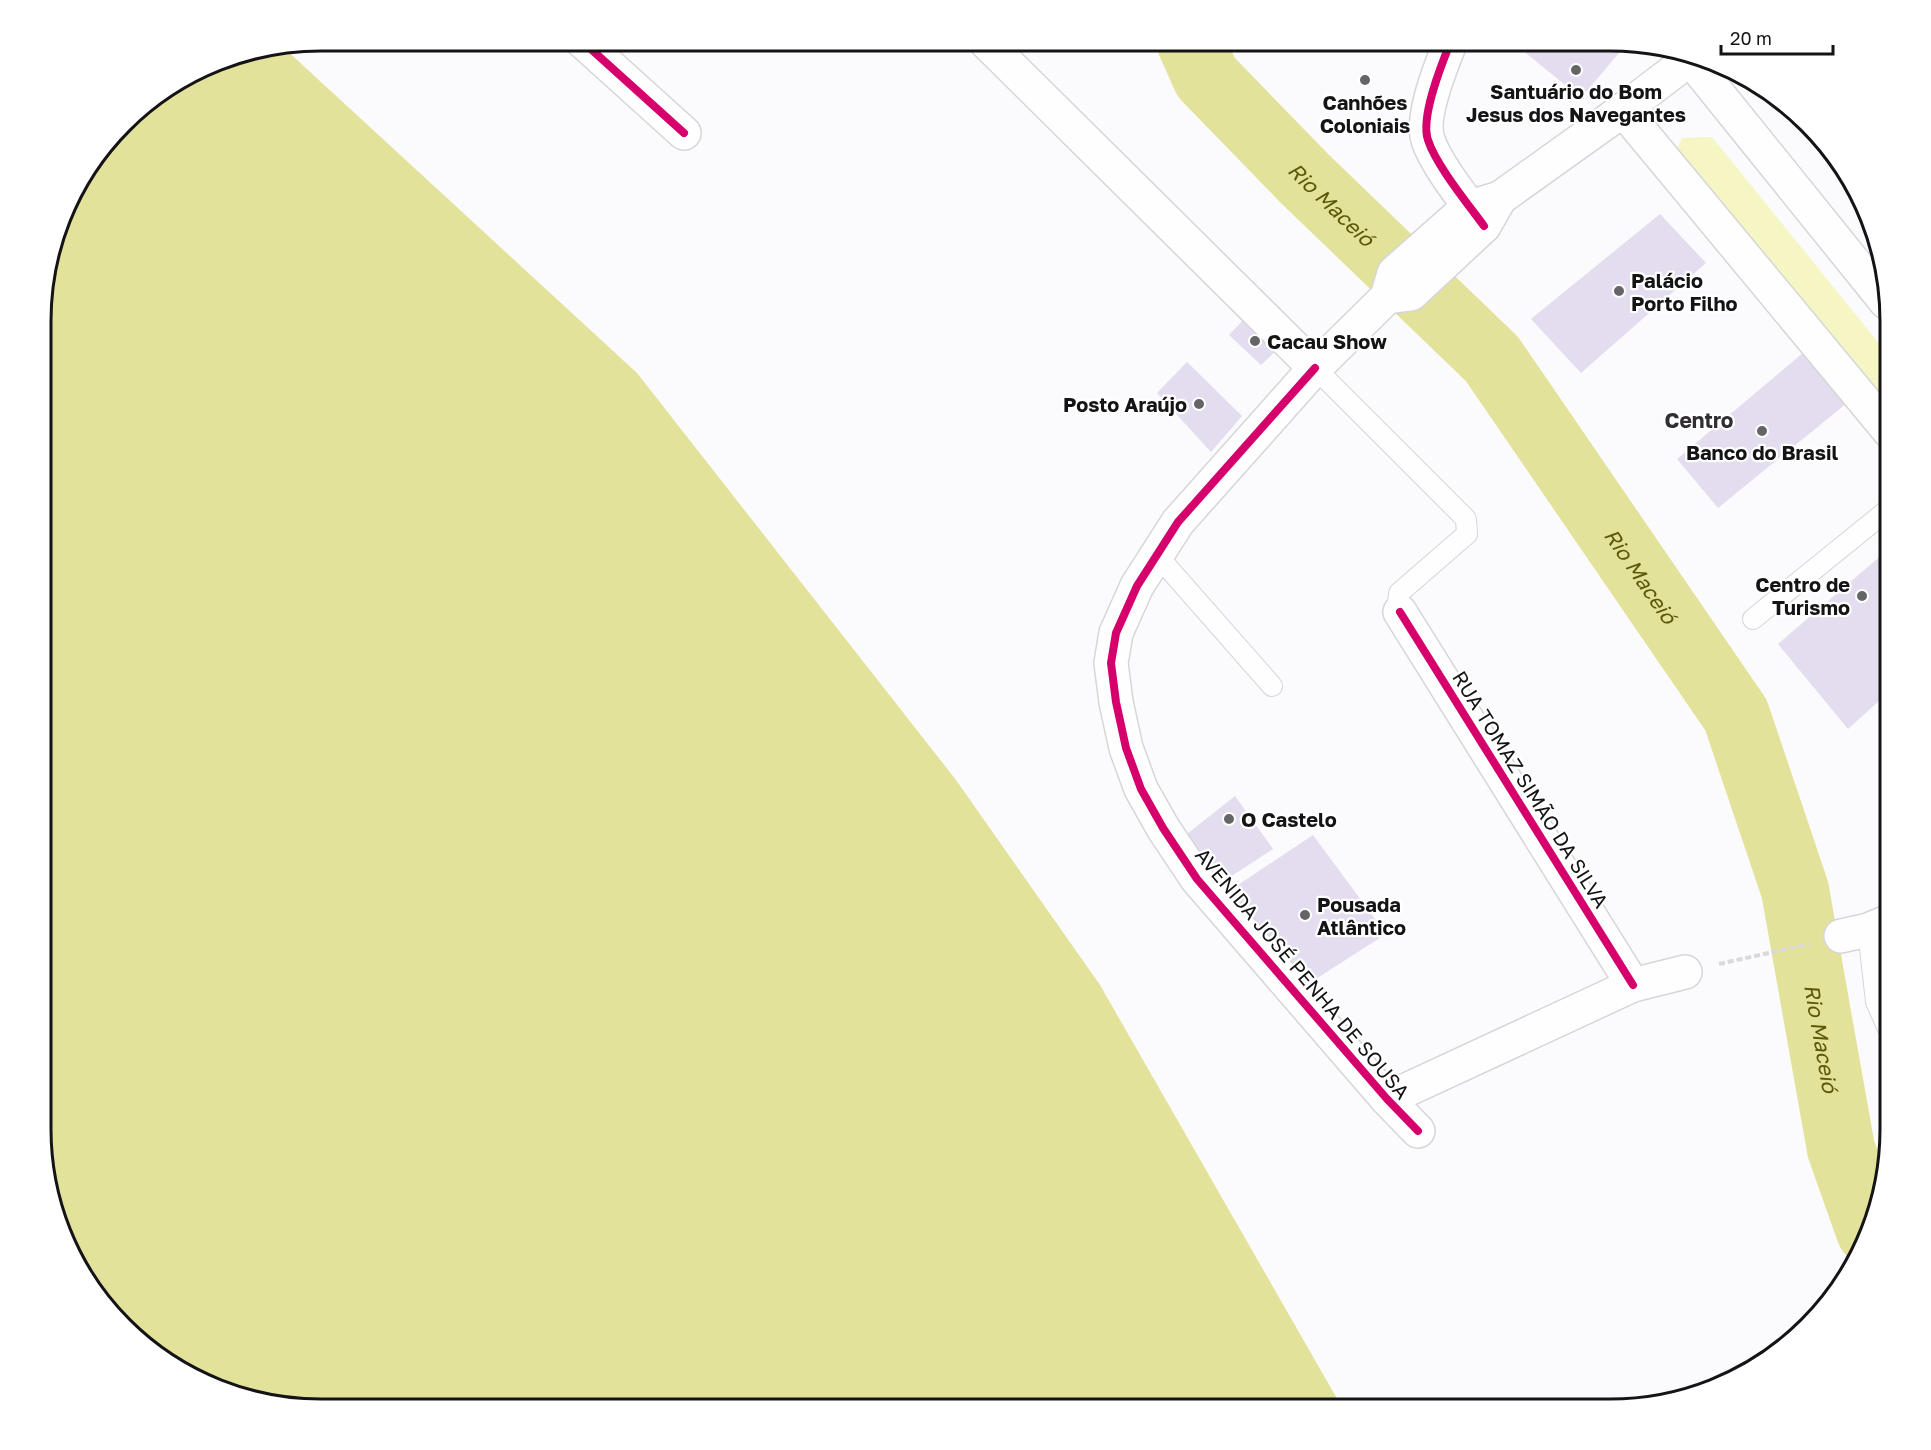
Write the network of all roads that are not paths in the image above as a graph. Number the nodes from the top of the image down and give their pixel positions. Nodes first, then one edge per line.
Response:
1 (593, 51) edge
2 (995, 51) edge
3 (1447, 51) edge
4 (1687, 62) edge
5 (1698, 65) edge
6 (1623, 110) junction
7 (684, 133) dead end
8 (1476, 217) junction
9 (1878, 292) edge
10 (1315, 368) junction
11 (1880, 420) edge
12 (1880, 516) edge
13 (1156, 554) junction
14 (1400, 612) joint
15 (1753, 619) dead end
16 (1272, 686) dead end
17 (1866, 929) edge
18 (1685, 972) road end
19 (1633, 985) junction
20 (1880, 1011) edge
21 (1387, 1099) junction
22 (1418, 1131) dead end

1 - 7 street
2 - 10 street
3 - 8 street
4 - 6 street, AVENIDA JOSÉ PENHA DE SOUSA
5 - 9 street
6 - 8 street, AVENIDA JOSÉ PENHA DE SOUSA
6 - 11 street
8 - 10 street, AVENIDA JOSÉ PENHA DE SOUSA
10 - 13 street, AVENIDA JOSÉ PENHA DE SOUSA
10 - 14 lane
12 - 15 lane
13 - 16 lane
13 - 21 street, AVENIDA JOSÉ PENHA DE SOUSA
14 - 19 street, RUA TOMAZ SIMÃO DA SILVA
17 - 20 lane
18 - 19 street
19 - 21 street
21 - 22 street, AVENIDA JOSÉ PENHA DE SOUSA

